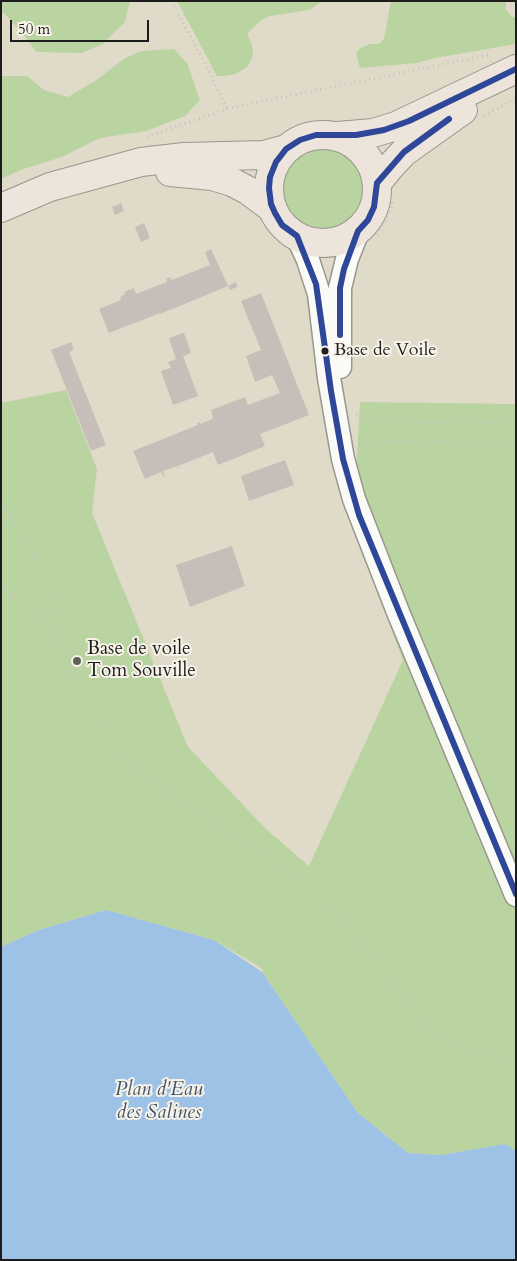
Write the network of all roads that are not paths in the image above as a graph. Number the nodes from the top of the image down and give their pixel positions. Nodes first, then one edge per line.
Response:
1 (506, 61) edge
2 (516, 80) edge
3 (338, 136) junction
4 (286, 149) junction
5 (101, 173) junction
6 (386, 190) junction
7 (1, 208) edge
8 (273, 209) junction
9 (366, 235) junction
10 (297, 236) junction
11 (341, 443) junction
12 (516, 895) edge

1 - 3 main road
2 - 6 main road
3 - 4 main road
3 - 6 main road
4 - 5 main road
4 - 8 main road
5 - 7 main road
5 - 8 main road
6 - 9 main road
8 - 10 main road
9 - 10 main road
9 - 11 street
10 - 11 street
11 - 12 street

